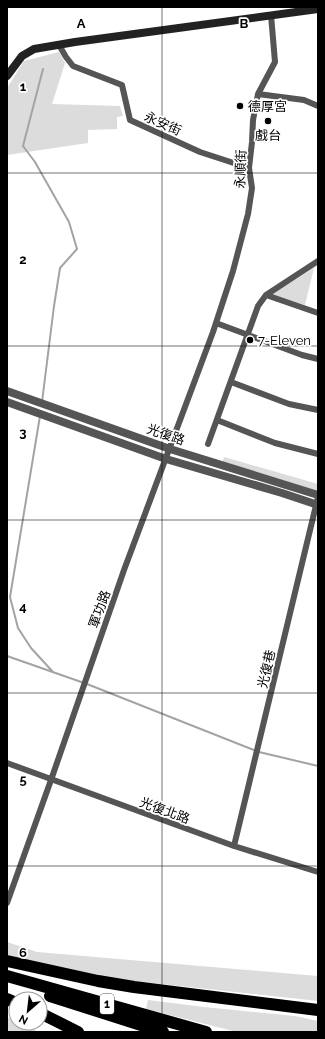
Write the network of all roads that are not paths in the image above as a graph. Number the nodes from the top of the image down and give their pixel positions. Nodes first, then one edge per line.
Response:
1 (318, 9) edge
2 (271, 15) junction
3 (59, 45) junction
4 (7, 76) edge
5 (258, 94) junction
6 (318, 106) edge
7 (249, 168) junction
8 (318, 261) edge
9 (266, 295) junction
10 (318, 312) edge
11 (216, 323) junction
12 (248, 335) junction
13 (318, 359) edge
14 (231, 382) junction
15 (7, 391) edge
16 (7, 402) edge
17 (318, 410) edge
18 (217, 420) junction
19 (208, 444) dead end
20 (170, 449) junction
21 (318, 454) edge
22 (166, 459) junction
23 (318, 501) edge
24 (7, 763) edge
25 (51, 780) junction
26 (234, 846) junction
27 (318, 872) edge
28 (7, 903) edge
29 (7, 960) edge
30 (7, 976) edge
31 (7, 982) edge
32 (318, 1010) edge
33 (48, 1017) edge
34 (78, 1032) edge
35 (163, 1032) edge
36 (206, 1032) edge

1 - 2 main road
2 - 3 main road
2 - 5 street, 永順街
3 - 4 main road
3 - 7 street, 永安街
5 - 6 street
5 - 7 street, 永順街
7 - 11 street, 永順街
8 - 9 street
9 - 10 street
9 - 12 street
11 - 12 street
11 - 20 street, 軍功路
12 - 13 street
12 - 14 street
14 - 17 street
14 - 18 street
15 - 20 street, 光復路
16 - 22 street, 光復路
18 - 19 street
18 - 21 street
20 - 22 street, 軍功路
20 - 23 street, 光復路
22 - 23 street, 光復路
22 - 25 street, 軍功路
23 - 26 street, 光復巷
24 - 25 street, 光復北路
25 - 26 street, 光復北路
25 - 28 street, 軍功路
26 - 27 street, 光復北路
29 - 32 highway
30 - 36 highway, 1
31 - 35 highway, 1
33 - 34 highway

